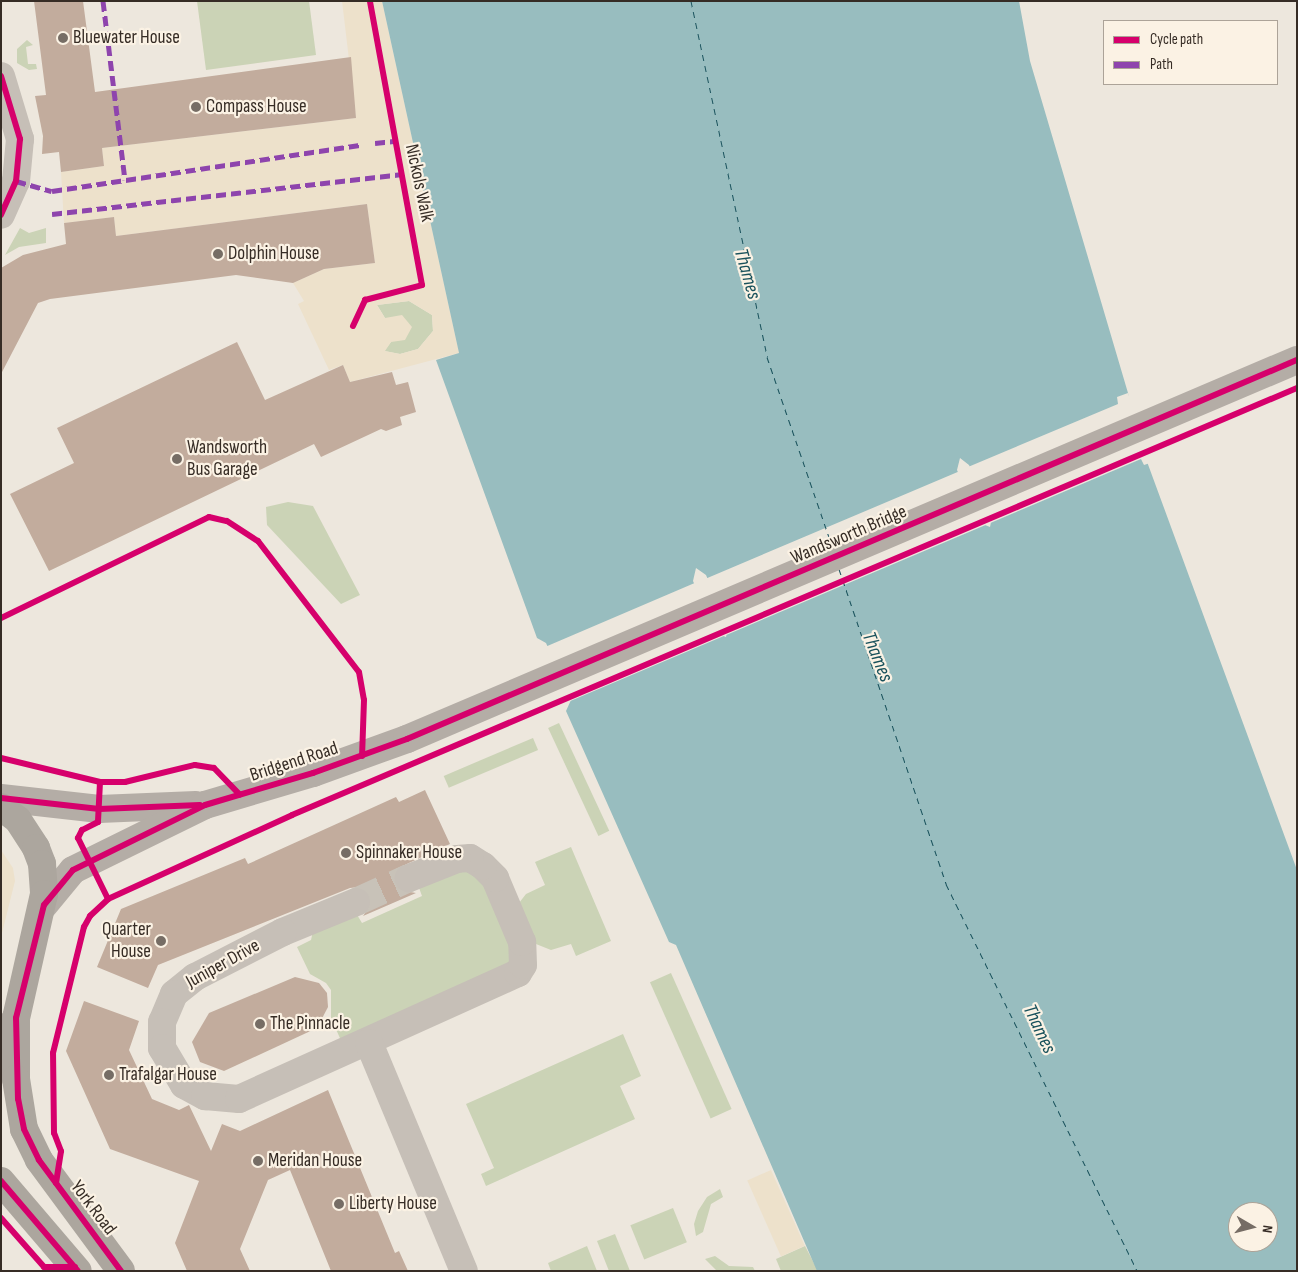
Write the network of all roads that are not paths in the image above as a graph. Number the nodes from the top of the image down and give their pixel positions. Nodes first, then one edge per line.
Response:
1 (1, 76) edge
2 (1, 215) edge
3 (1297, 360) edge
4 (362, 756) joint
5 (1, 798) edge
6 (205, 805) junction
7 (1, 807) edge
8 (409, 878) tunnel mouth
9 (356, 902) tunnel mouth
10 (44, 905) junction
11 (16, 1018) junction
12 (369, 1043) junction
13 (1, 1047) edge
14 (1, 1181) edge
15 (78, 1271) edge
16 (121, 1271) edge
17 (464, 1271) edge

1 - 2 street
3 - 4 main road, Wandsworth Bridge
4 - 6 main road, Bridgend Road
5 - 6 main road, Bridgend Road
6 - 10 main road, Bridgend Road
7 - 10 highway
8 - 12 street, Juniper Drive
9 - 12 street, Juniper Drive
10 - 11 highway
11 - 13 highway
11 - 16 highway, York Road
12 - 17 street
14 - 15 highway

